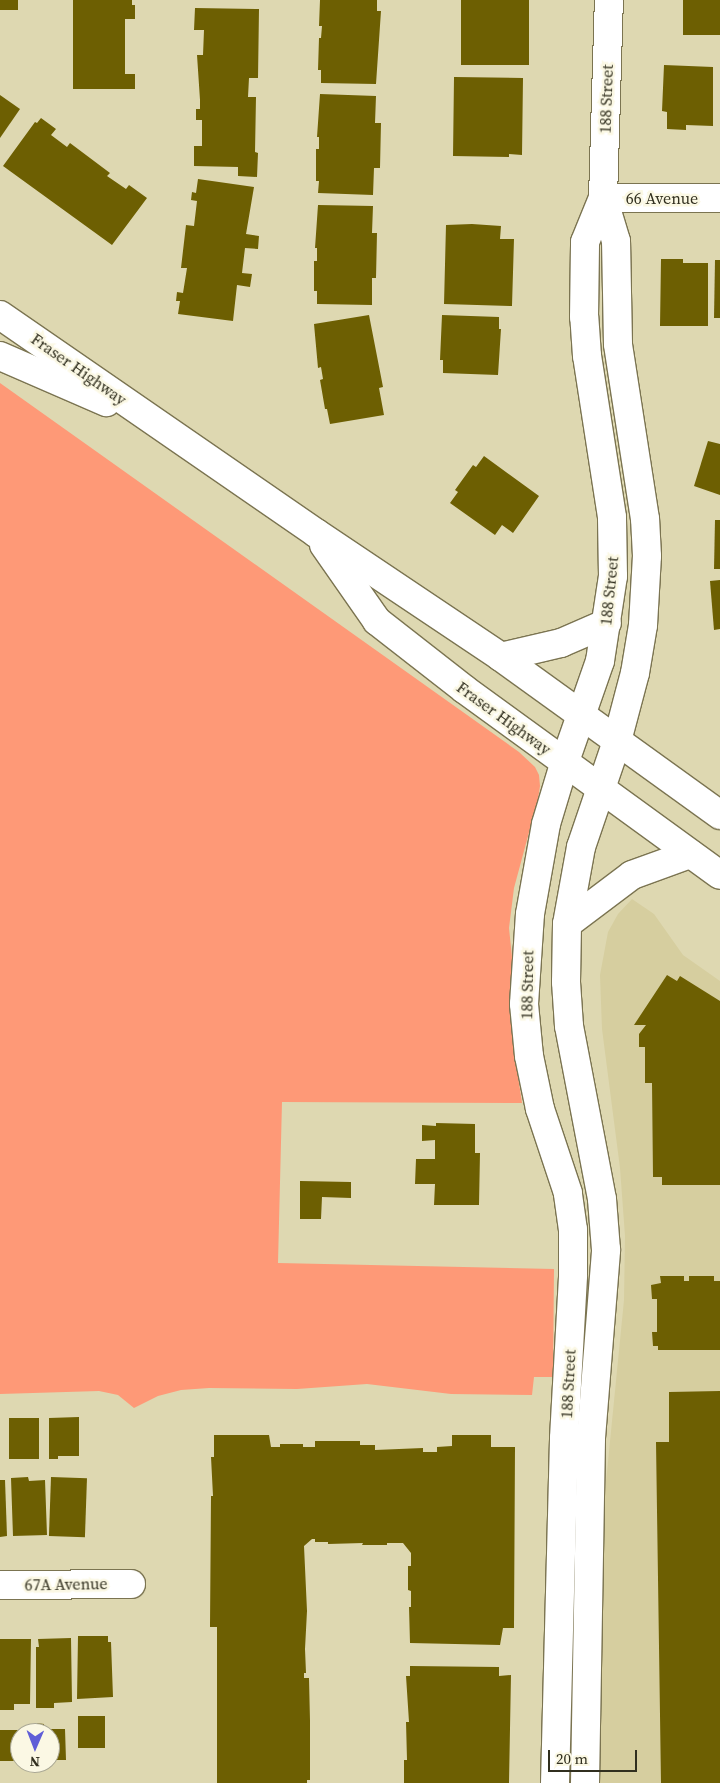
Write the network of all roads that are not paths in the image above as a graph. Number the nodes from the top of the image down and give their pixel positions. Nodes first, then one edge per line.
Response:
1 (609, 0) edge
2 (603, 198) junction
3 (720, 198) edge
4 (0, 314) edge
5 (0, 356) edge
6 (158, 424) junction
7 (316, 534) junction
8 (607, 624) junction
9 (501, 658) junction
10 (582, 717) junction
11 (617, 742) junction
12 (565, 761) junction
13 (601, 788) junction
14 (720, 815) edge
15 (690, 854) junction
16 (720, 875) edge
17 (567, 924) junction
18 (131, 1584) dead end
19 (0, 1585) edge
20 (555, 1783) edge
21 (585, 1783) edge

1 - 2 street, 188 Street
2 - 3 street, 66 Avenue
2 - 8 street, 188 Street
2 - 11 street, 188 Street
4 - 6 street, Fraser Highway
5 - 6 street, Fraser Highway
6 - 7 street, Fraser Highway
7 - 9 street, Fraser Highway
7 - 12 street, Fraser Highway
8 - 9 street
8 - 10 street, 188 Street
9 - 10 street, Fraser Highway
10 - 11 street, Fraser Highway
10 - 12 street, 188 Street
11 - 13 street, 188 Street
11 - 14 street, Fraser Highway
12 - 13 street, Fraser Highway
12 - 20 street, 188 Street
13 - 15 street, Fraser Highway
13 - 17 street, 188 Street
15 - 16 street, Fraser Highway
15 - 17 street
17 - 21 street, 188 Street
18 - 19 street, 67A Avenue

